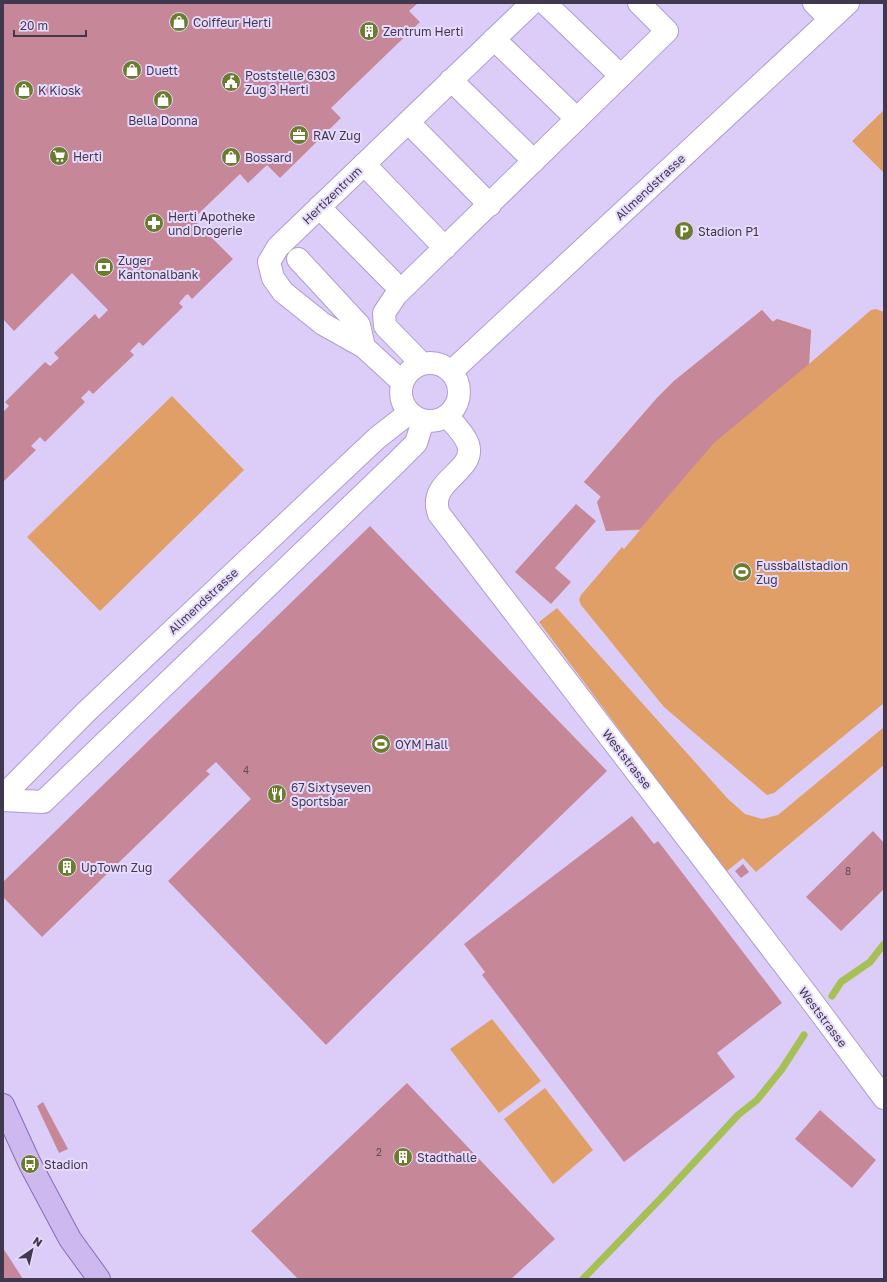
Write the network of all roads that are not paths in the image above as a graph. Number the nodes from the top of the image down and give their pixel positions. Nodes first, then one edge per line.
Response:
1 (532, 3) edge
2 (545, 3) edge
3 (639, 3) edge
4 (814, 3) edge
5 (848, 3) edge
6 (830, 19) junction
7 (494, 39) junction
8 (621, 76) junction
9 (452, 80) junction
10 (577, 119) junction
11 (408, 122) junction
12 (534, 161) junction
13 (364, 164) junction
14 (490, 205) junction
15 (319, 207) junction
16 (445, 248) junction
17 (391, 280) dead end
18 (385, 326) junction
19 (364, 347) junction
20 (422, 364) junction
21 (452, 371) junction
22 (402, 382) junction
23 (447, 416) junction
24 (416, 417) junction
25 (3, 796) edge
26 (3, 800) edge
27 (884, 1098) edge
28 (3, 1105) edge
29 (99, 1279) edge

1 - 7 street, Hertizentrum
2 - 8 street
3 - 8 street
4 - 6 street
5 - 6 street, Allmendstrasse
6 - 21 street, Allmendstrasse
7 - 9 street, Hertizentrum
7 - 10 street
8 - 10 street
9 - 11 street, Hertizentrum
9 - 12 street
10 - 12 street
11 - 13 street, Hertizentrum
11 - 14 street
12 - 14 street
13 - 15 street, Hertizentrum
13 - 16 street
14 - 16 street
15 - 17 street
15 - 19 street, Hertizentrum
16 - 18 street
18 - 19 street
18 - 20 street
19 - 22 street, Hertizentrum
20 - 21 street
20 - 22 street
21 - 23 street
22 - 24 street
23 - 24 street
23 - 27 street, Weststrasse
24 - 25 street, Allmendstrasse
24 - 26 street
28 - 29 main road

